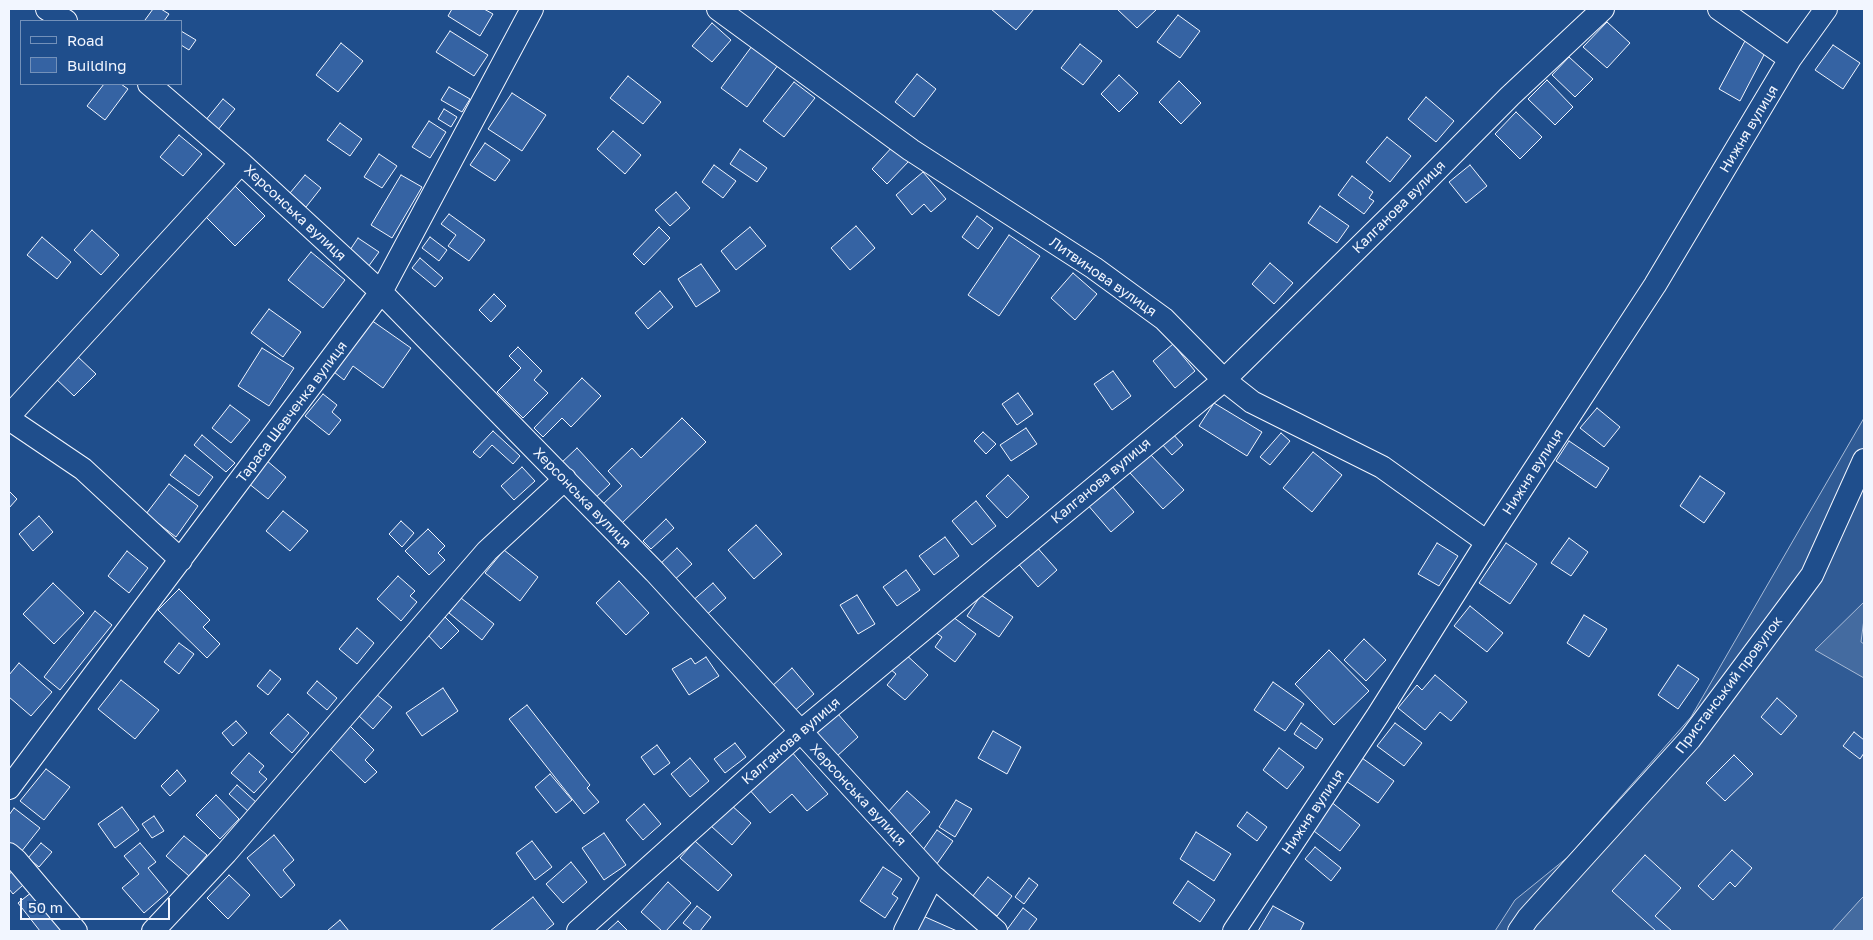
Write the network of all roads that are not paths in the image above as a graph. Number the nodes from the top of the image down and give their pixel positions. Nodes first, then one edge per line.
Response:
1 (48, 9) edge
2 (532, 9) edge
3 (718, 9) edge
4 (1603, 9) edge
5 (1720, 9) edge
6 (1826, 9) edge
7 (64, 20) edge
8 (1790, 59) junction
9 (150, 85) edge
10 (241, 163) junction
11 (381, 292) junction
12 (1224, 380) junction
13 (9, 417) edge
14 (1864, 460) edge
15 (565, 479) junction
16 (1487, 542) junction
17 (181, 560) junction
18 (800, 732) junction
19 (9, 788) edge
20 (9, 854) edge
21 (933, 876) junction
22 (76, 931) edge
23 (153, 931) edge
24 (578, 931) edge
25 (905, 931) edge
26 (996, 931) edge
27 (1234, 931) edge
28 (1519, 931) edge

1 - 7 street
2 - 11 street, Тараса Шевченка вулиця
3 - 12 street, Литвинова вулиця
4 - 12 street, Калганова вулиця
5 - 8 street
6 - 8 street, Нижня вулиця
8 - 16 street, Нижня вулиця
9 - 10 street, Херсонська вулиця
10 - 11 street, Херсонська вулиця
10 - 13 street
11 - 15 street, Херсонська вулиця
11 - 17 street, Тараса Шевченка вулиця
12 - 16 street, Литвинова вулиця
12 - 18 street, Калганова вулиця
13 - 17 street
14 - 28 street, Пристанський провулок
15 - 18 street, Херсонська вулиця
15 - 23 street
16 - 27 street, Нижня вулиця
17 - 19 street, Тараса Шевченка вулиця
18 - 21 street, Херсонська вулиця
18 - 24 street, Калганова вулиця
20 - 22 street
21 - 25 street
21 - 26 street, Херсонська вулиця

